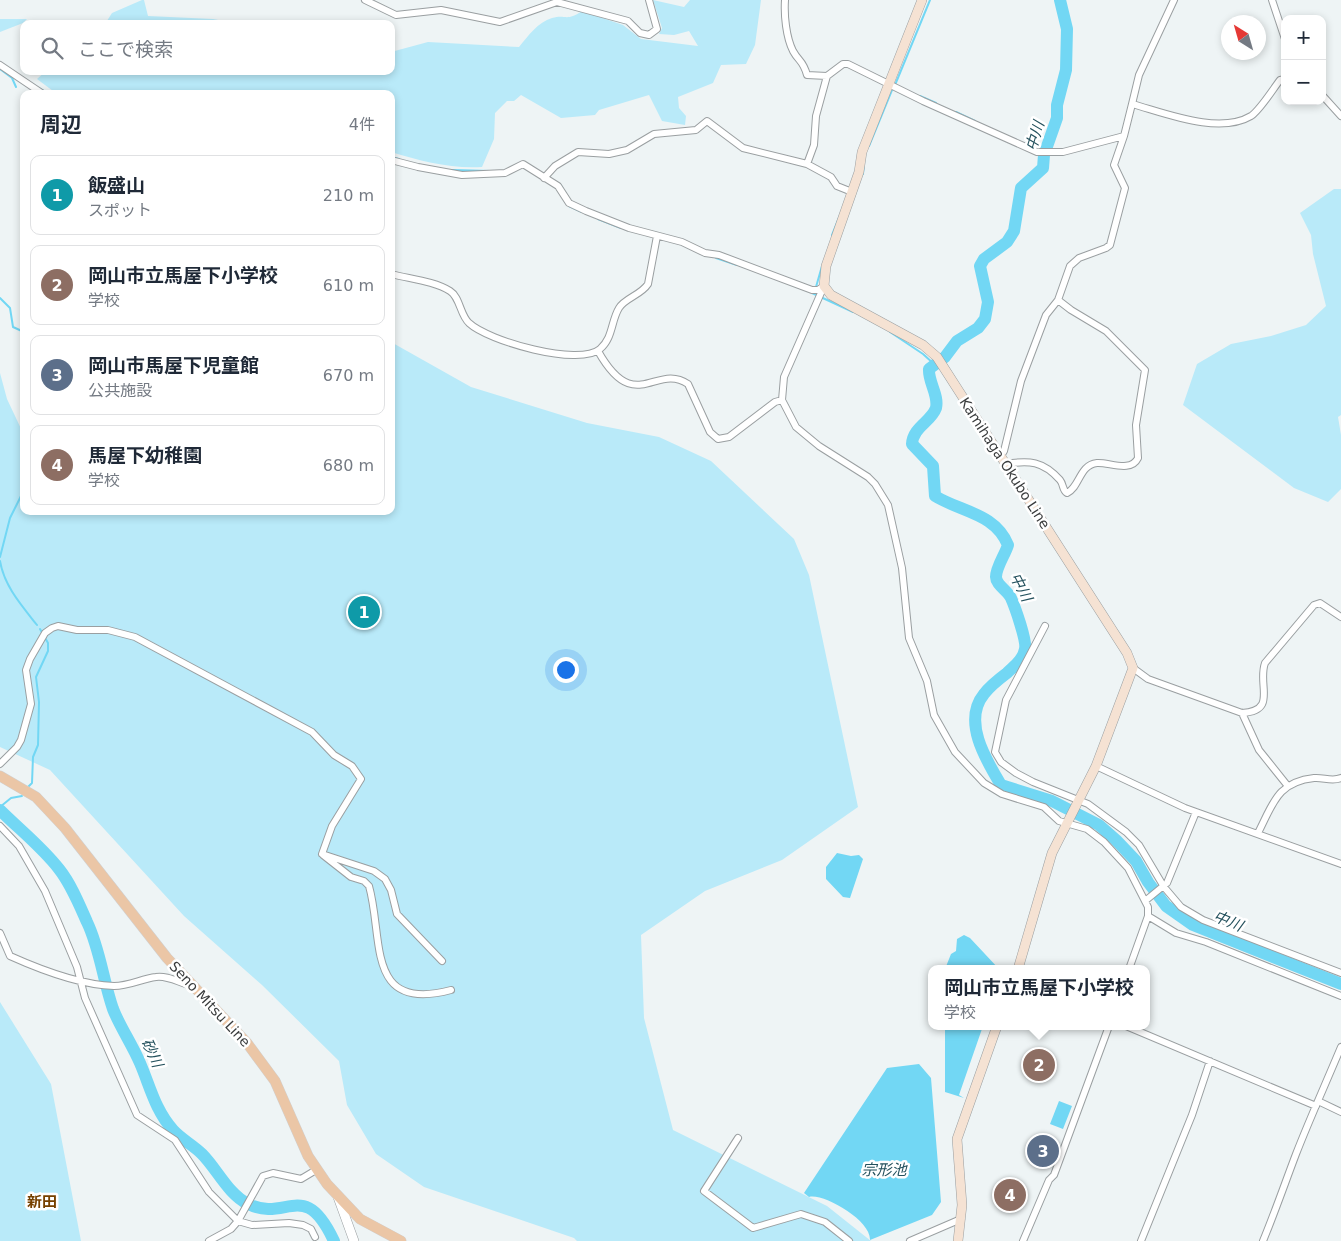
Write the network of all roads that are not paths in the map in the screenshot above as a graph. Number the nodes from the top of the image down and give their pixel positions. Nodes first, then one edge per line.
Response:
1 (365, 0) edge
2 (649, 0) edge
3 (785, 0) edge
4 (922, 0) edge
5 (1174, 0) edge
6 (1272, 0) edge
7 (1281, 28) edge
8 (0, 65) edge
9 (827, 76) junction
10 (1281, 80) edge
11 (890, 84) junction
12 (38, 90) edge
13 (1326, 99) edge
14 (1132, 104) junction
15 (1341, 116) edge
16 (1124, 136) junction
17 (395, 161) edge
18 (807, 164) junction
19 (545, 177) junction
20 (852, 192) junction
21 (657, 237) junction
22 (395, 275) edge
23 (820, 292) junction
24 (1058, 300) junction
25 (598, 351) junction
26 (782, 400) junction
27 (1004, 460) junction
28 (1341, 617) edge
29 (1045, 626) dead end
30 (1134, 668) junction
31 (1242, 713) junction
32 (0, 764) edge
33 (1096, 766) junction
34 (0, 776) edge
35 (1341, 778) edge
36 (1287, 785) junction
37 (1078, 802) junction
38 (1196, 812) junction
39 (1067, 821) junction
40 (0, 826) edge
41 (1258, 833) junction
42 (322, 854) junction
43 (1341, 864) edge
44 (1163, 888) junction
45 (1147, 900) junction
46 (1148, 916) junction
47 (0, 933) edge
48 (442, 961) dead end
49 (1019, 965) edge
50 (1130, 965) edge
51 (1341, 973) edge
52 (78, 979) junction
53 (194, 986) junction
54 (451, 990) dead end
55 (1341, 996) edge
56 (996, 1030) edge
57 (1108, 1030) edge
58 (1136, 1030) edge
59 (1341, 1047) edge
60 (1210, 1061) junction
61 (1317, 1104) junction
62 (1341, 1112) edge
63 (738, 1138) dead end
64 (316, 1170) junction
65 (337, 1194) junction
66 (239, 1219) junction
67 (961, 1219) junction
68 (315, 1237) dead end
69 (209, 1241) edge
70 (354, 1241) edge
71 (401, 1241) edge
72 (849, 1241) edge
73 (910, 1241) edge
74 (958, 1241) edge
75 (1023, 1241) edge
76 (1141, 1241) edge
77 (1263, 1241) edge

1 - 2 street
3 - 9 street
4 - 11 main road
5 - 14 street
6 - 7 street
8 - 12 street
9 - 11 street
9 - 18 street
10 - 14 street
11 - 16 street
11 - 20 main road
13 - 15 street
14 - 16 street
16 - 24 street
17 - 19 street
18 - 19 street
18 - 20 street
19 - 21 street
20 - 23 main road
21 - 23 street
21 - 25 street
22 - 25 street
23 - 26 street
23 - 27 main road, Kamihaga Okubo Line
24 - 27 street
24 - 27 street
25 - 26 street
26 - 39 street
27 - 30 main road, Kamihaga Okubo Line
28 - 31 street
29 - 37 street
30 - 31 street
30 - 33 main road
31 - 36 street
32 - 42 street
33 - 37 main road
33 - 38 street
34 - 53 main road, Seno Mitsu Line
35 - 36 street
36 - 41 street
37 - 39 main road
37 - 44 street
38 - 41 street
38 - 44 street
39 - 45 street
39 - 49 main road
40 - 52 street
41 - 43 street
42 - 48 street
42 - 54 street
44 - 45 street
44 - 51 street
45 - 46 street
46 - 50 street
46 - 55 street
47 - 52 street
52 - 53 street
52 - 66 street
53 - 64 main road, Seno Mitsu Line
56 - 67 main road
57 - 75 street
58 - 60 street
59 - 61 street
60 - 61 street
60 - 76 street
61 - 62 street
61 - 77 street
63 - 72 street
64 - 65 main road, Seno Mitsu Line
64 - 66 street
65 - 70 street
65 - 71 main road, Seno Mitsu Line
66 - 68 street
66 - 69 street
67 - 73 street
67 - 74 main road

